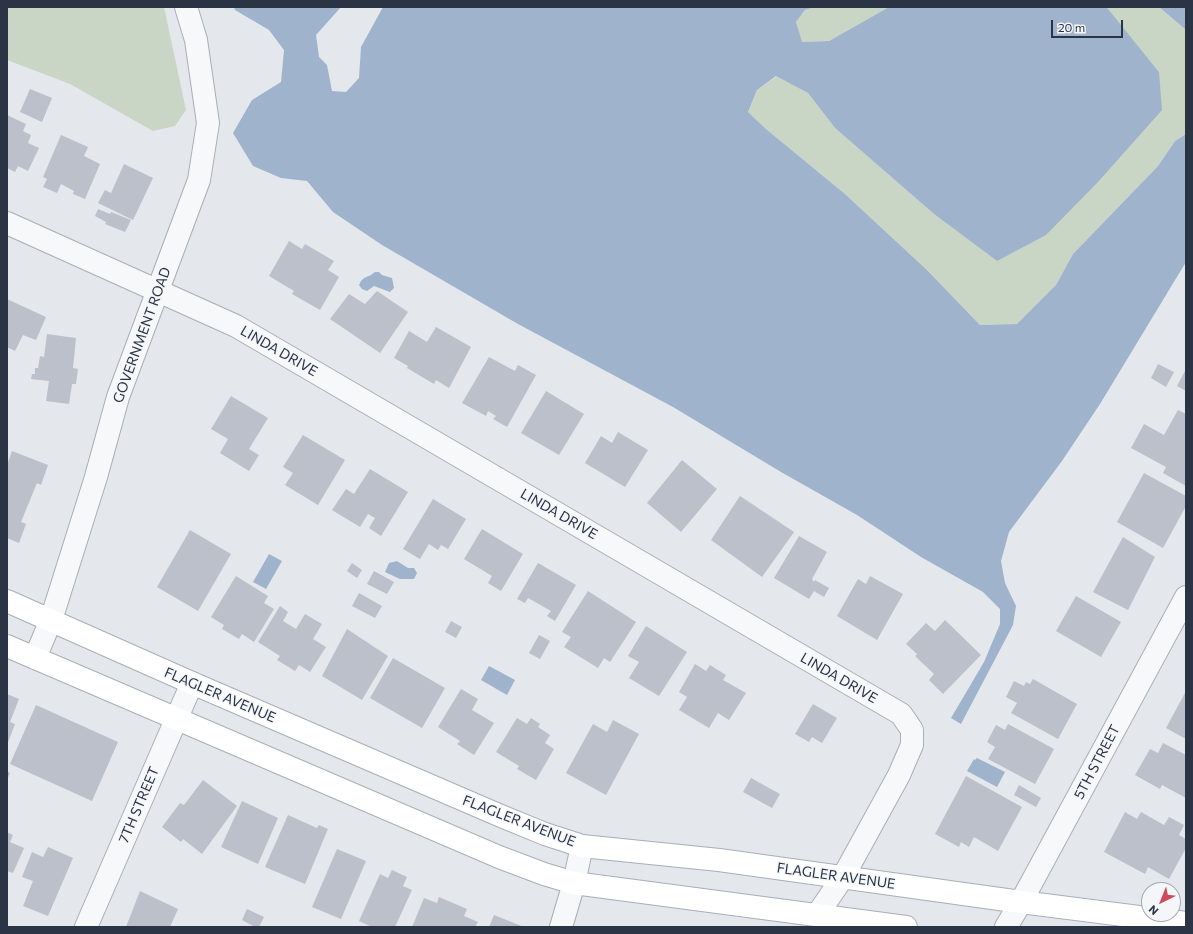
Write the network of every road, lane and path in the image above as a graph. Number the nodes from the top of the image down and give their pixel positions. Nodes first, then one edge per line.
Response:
1 (186, 7) edge
2 (7, 223) edge
3 (158, 290) junction
4 (1186, 597) edge
5 (7, 601) edge
6 (51, 620) junction
7 (7, 646) edge
8 (35, 658) junction
9 (192, 683) junction
10 (176, 719) junction
11 (582, 846) junction
12 (843, 877) junction
13 (574, 883) junction
14 (1021, 902) junction
15 (817, 915) junction
16 (1186, 923) edge
17 (86, 927) edge
18 (562, 927) edge
19 (906, 927) edge
20 (1006, 927) edge

1 - 3 street, GOVERNMENT ROAD
2 - 3 street, LINDA DRIVE
3 - 6 street, GOVERNMENT ROAD
3 - 12 street, LINDA DRIVE
4 - 14 street, 5TH STREET
5 - 6 main road, FLAGLER AVENUE
6 - 8 street, GOVERNMENT ROAD
6 - 9 main road, FLAGLER AVENUE
7 - 8 main road
8 - 10 main road
9 - 10 street, 7TH STREET
9 - 11 main road, FLAGLER AVENUE
10 - 13 main road
10 - 17 street, 7TH STREET
11 - 12 main road, FLAGLER AVENUE
11 - 13 street
12 - 14 main road, FLAGLER AVENUE
12 - 15 street, LINDA DRIVE
13 - 15 main road
13 - 18 street
14 - 16 main road, FLAGLER AVENUE
14 - 20 street, 5TH STREET
15 - 19 main road

